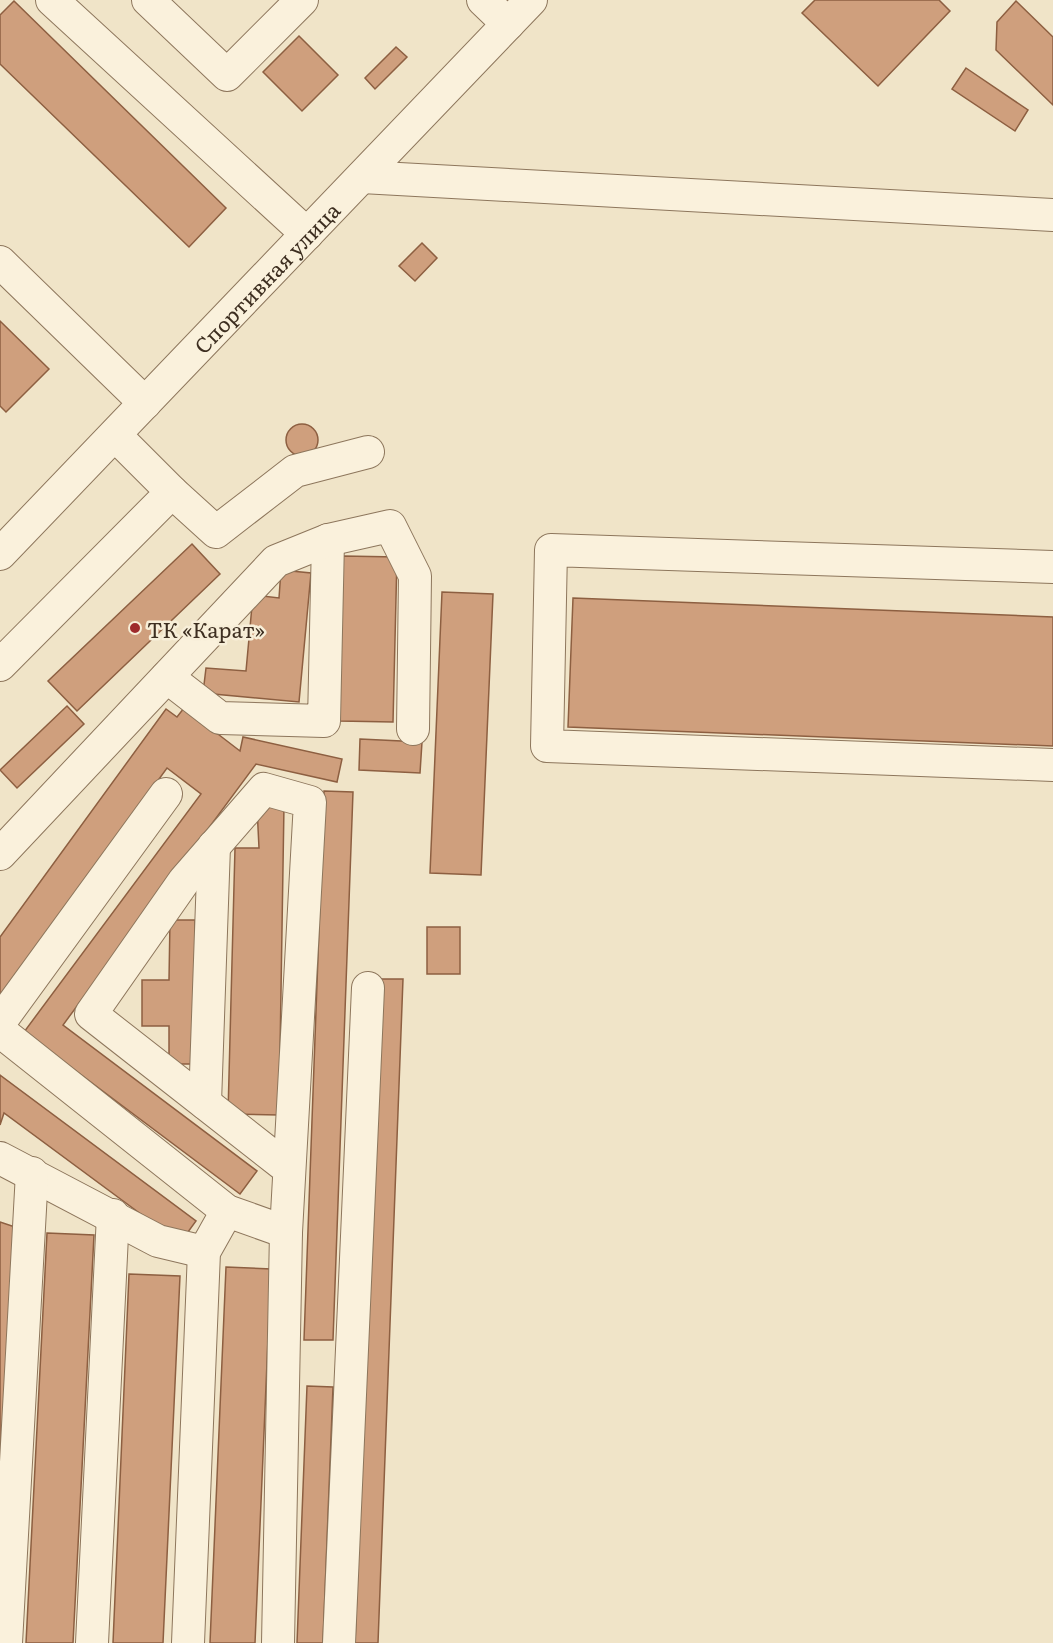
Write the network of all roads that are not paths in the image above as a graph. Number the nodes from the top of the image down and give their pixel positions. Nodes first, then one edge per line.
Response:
1 (52, 0) edge
2 (148, 0) edge
3 (302, 0) edge
4 (483, 0) edge
5 (531, 0) edge
6 (508, 24) junction
7 (362, 177) junction
8 (1053, 215) edge
9 (307, 234) junction
10 (0, 262) edge
11 (145, 403) junction
12 (115, 435) junction
13 (368, 452) dead end
14 (172, 492) junction
15 (328, 540) junction
16 (0, 554) edge
17 (1053, 567) edge
18 (0, 665) edge
19 (167, 677) junction
20 (412, 729) dead end
21 (1053, 765) edge
22 (166, 794) dead end
23 (214, 846) junction
24 (0, 854) edge
25 (368, 988) dead end
26 (0, 1022) edge
27 (0, 1031) edge
28 (205, 1103) junction
29 (0, 1158) edge
30 (289, 1169) junction
31 (32, 1173) junction
32 (227, 1211) junction
33 (113, 1215) junction
34 (286, 1232) junction
35 (204, 1252) junction
36 (6, 1643) edge
37 (92, 1643) edge
38 (188, 1643) edge
39 (278, 1643) edge
40 (339, 1643) edge

1 - 9 street
2 - 3 street
4 - 6 street
5 - 6 street, Спортивная улица
6 - 7 street, Спортивная улица
7 - 8 street
7 - 9 street, Спортивная улица
9 - 11 street, Спортивная улица
10 - 11 street
11 - 12 street, Спортивная улица
12 - 14 street
12 - 16 street, Спортивная улица
13 - 14 street
14 - 18 street
15 - 19 street
15 - 19 street
15 - 20 street
17 - 21 street
19 - 24 street
22 - 26 street
23 - 28 street
23 - 28 street
23 - 30 street
25 - 40 street
27 - 32 street
28 - 30 street
29 - 31 street
30 - 34 street
31 - 33 street
31 - 36 street
32 - 34 street
32 - 35 street
33 - 35 street
33 - 37 street
34 - 39 street
35 - 38 street

